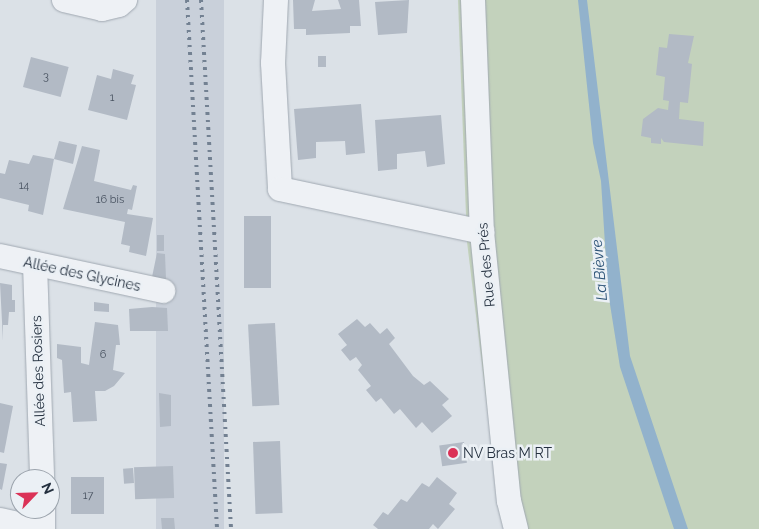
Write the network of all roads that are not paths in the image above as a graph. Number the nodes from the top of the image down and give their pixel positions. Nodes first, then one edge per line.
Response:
1 (64, 0) edge
2 (276, 0) edge
3 (473, 0) edge
4 (122, 3) edge
5 (482, 232) junction
6 (0, 256) edge
7 (34, 264) junction
8 (163, 291) dead end
9 (42, 469) edge
10 (0, 520) edge
11 (42, 529) edge
12 (516, 529) edge

1 - 4 street
2 - 5 street
3 - 5 street, Rue des Prés
5 - 12 street, Rue des Prés
6 - 7 street, Allée des Glycines
7 - 8 street, Allée des Glycines
7 - 9 street, Allée des Rosiers
10 - 11 street

